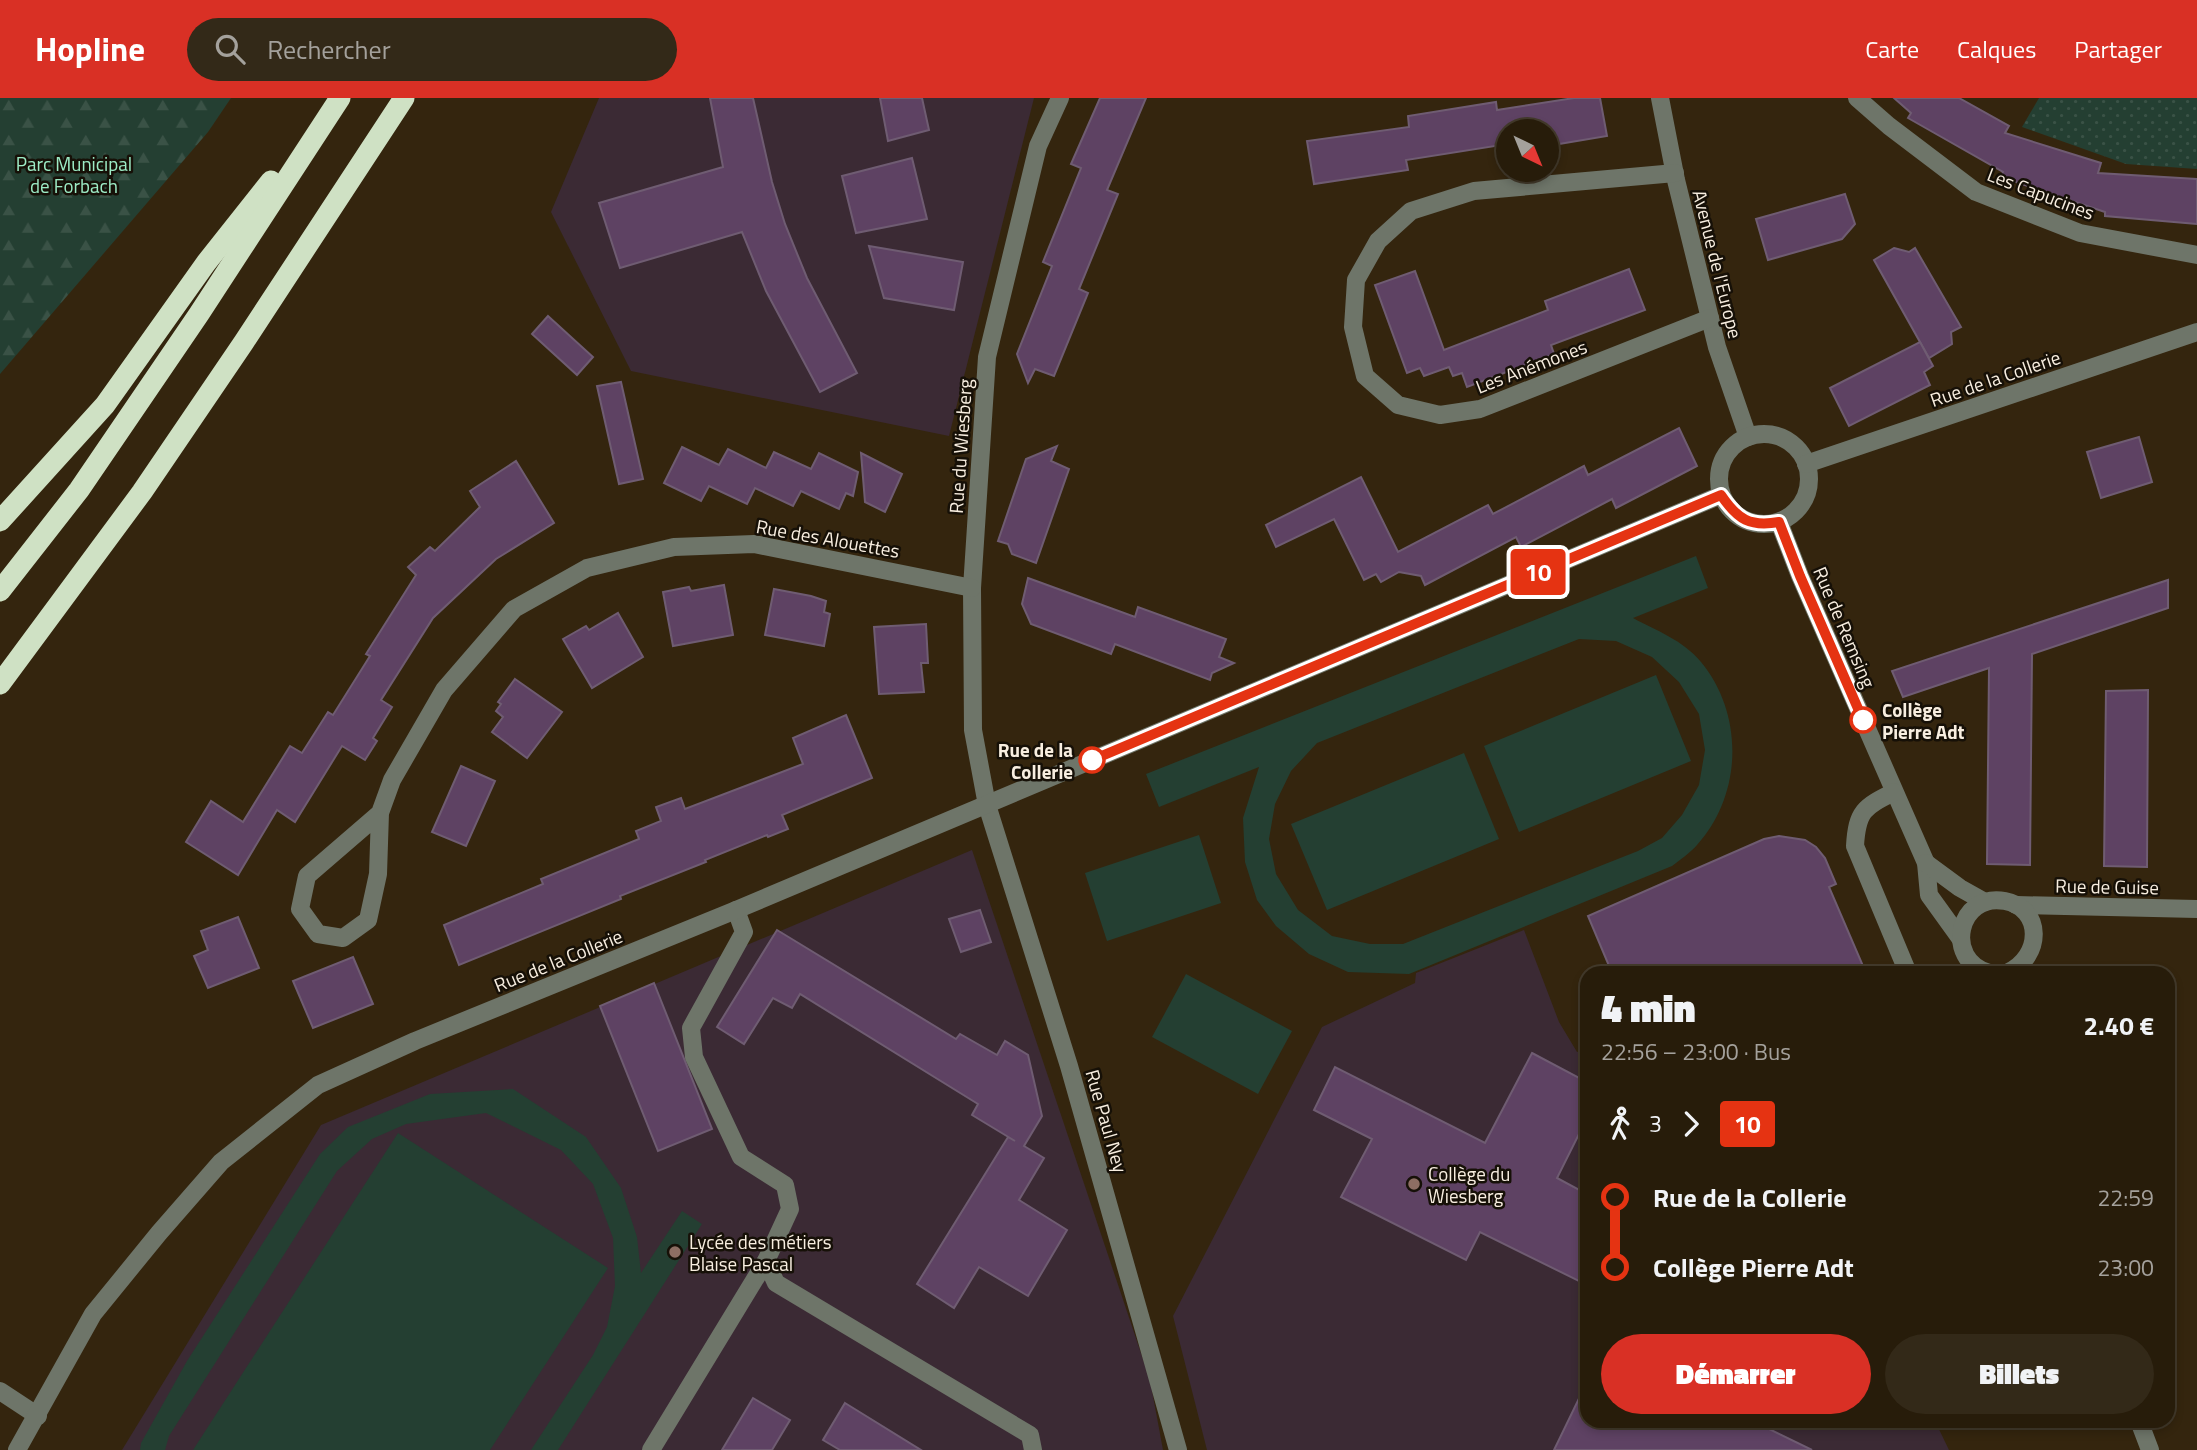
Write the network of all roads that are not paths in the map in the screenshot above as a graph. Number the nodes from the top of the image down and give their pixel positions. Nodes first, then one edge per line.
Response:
1 (339, 98) edge
2 (404, 98) edge
3 (1059, 98) edge
4 (1660, 98) edge
5 (1857, 98) edge
6 (1675, 173) junction
7 (2197, 255) edge
8 (1710, 318) junction
9 (2197, 331) edge
10 (1748, 437) junction
11 (1806, 464) junction
12 (1721, 495) junction
13 (0, 521) edge
14 (1779, 522) junction
15 (972, 588) junction
16 (0, 591) edge
17 (0, 684) edge
18 (1894, 792) junction
19 (987, 805) junction
20 (380, 813) junction
21 (1926, 863) junction
22 (1985, 902) junction
23 (2016, 905) junction
24 (2197, 909) edge
25 (736, 910) junction
26 (1960, 938) junction
27 (1905, 966) edge
28 (1970, 966) edge
29 (2020, 966) edge
30 (766, 1261) junction
31 (0, 1391) edge
32 (38, 1416) junction
33 (2142, 1428) edge
34 (17, 1450) edge
35 (651, 1450) edge
36 (1033, 1450) edge
37 (1178, 1450) edge
38 (2150, 1450) edge

1 - 13 highway
1 - 16 highway
2 - 17 highway
3 - 15 street, Rue du Wiesberg
4 - 6 street, Avenue de l'Europe
5 - 7 street, Les Capucines
6 - 8 street, Avenue de l'Europe
6 - 8 street, Les Anémones
8 - 10 street, Avenue de l'Europe
9 - 11 street, Rue de la Collerie
10 - 11 street
10 - 12 street
11 - 14 street
12 - 14 street
12 - 19 street, Rue de la Collerie
14 - 18 street, Rue de Remsing
15 - 19 street, Rue du Wiesberg
15 - 20 street, Rue des Alouettes
18 - 21 street, Rue de Remsing
18 - 27 street
19 - 25 street, Rue de la Collerie
19 - 37 street, Rue Paul Ney
20 - 20 street, Rue des Alouettes
21 - 22 street, Rue de Remsing
21 - 26 street, Rue de Remsing
22 - 23 street, Rue de Guise
22 - 26 street
23 - 24 street, Rue de Guise
23 - 29 street
25 - 30 street
25 - 32 street, Rue de la Collerie
26 - 28 street, Rue de Remsing
30 - 35 street
30 - 36 street
31 - 32 street
32 - 34 street, Rue de la Collerie
33 - 38 street

